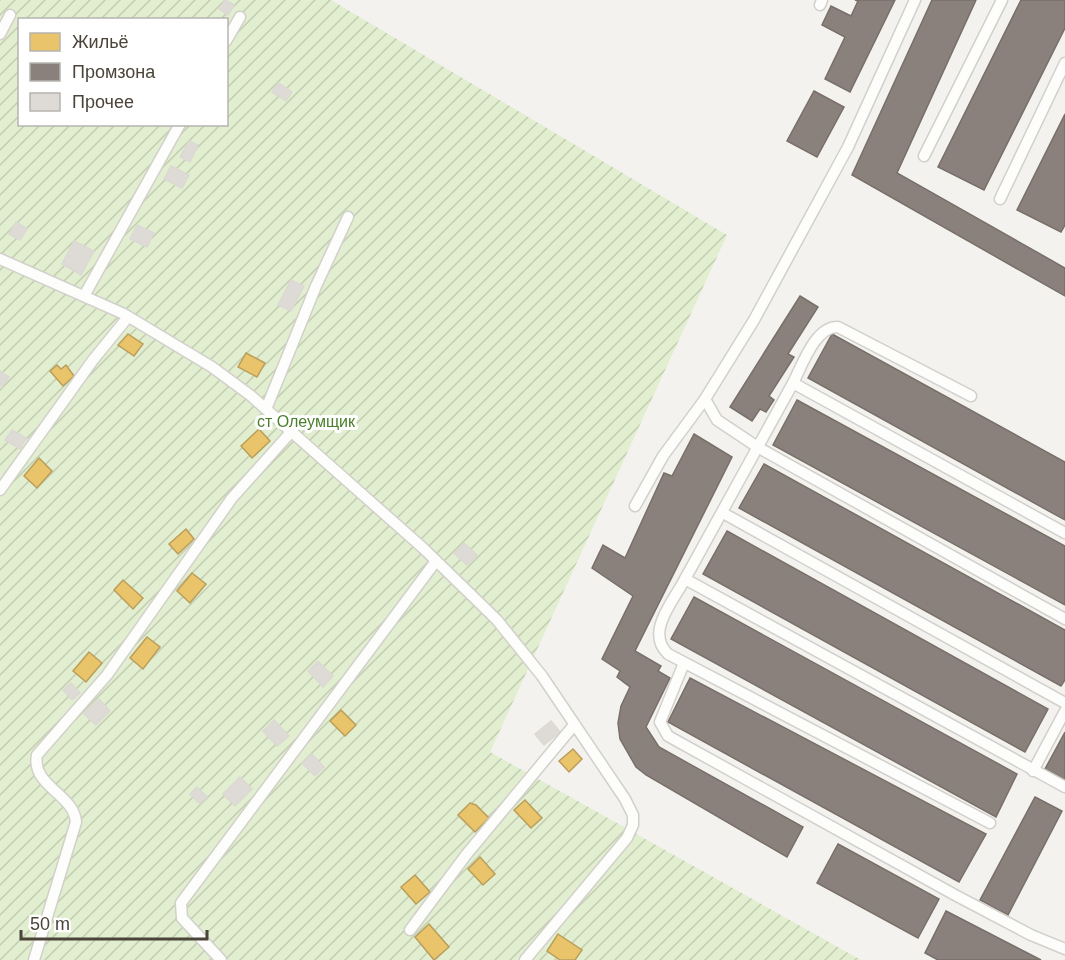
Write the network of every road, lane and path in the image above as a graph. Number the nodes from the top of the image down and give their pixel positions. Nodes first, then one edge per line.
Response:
1 (915, 0) edge
2 (1002, 0) edge
3 (10, 15) dead end
4 (240, 17) dead end
5 (0, 34) edge
6 (228, 38) edge
7 (1065, 63) edge
8 (179, 126) edge
9 (924, 156) dead end
10 (1000, 199) dead end
11 (348, 217) dead end
12 (0, 259) edge
13 (84, 297) junction
14 (128, 317) junction
15 (793, 383) junction
16 (971, 396) dead end
17 (705, 399) junction
18 (266, 409) junction
19 (291, 432) junction
20 (759, 448) junction
21 (0, 490) edge
22 (635, 506) dead end
23 (723, 513) junction
24 (1065, 533) edge
25 (436, 561) junction
26 (686, 579) junction
27 (1065, 619) edge
28 (684, 663) junction
29 (1065, 703) edge
30 (1065, 711) edge
31 (574, 725) junction
32 (1032, 771) junction
33 (1065, 787) edge
34 (990, 823) dead end
35 (410, 930) dead end
36 (1065, 949) edge
37 (34, 960) edge
38 (221, 960) edge
39 (525, 960) edge

1 - 17 lane
2 - 9 lane
3 - 5 lane
4 - 6 lane
7 - 10 lane
8 - 13 lane
11 - 18 lane
12 - 13 lane
13 - 14 lane
14 - 18 lane
14 - 21 lane
15 - 16 lane
15 - 20 lane
15 - 24 lane
17 - 20 lane
17 - 22 lane
18 - 19 lane
19 - 25 lane
19 - 37 lane
20 - 23 lane
20 - 27 lane
23 - 26 lane
23 - 29 lane
25 - 31 lane
25 - 38 lane
26 - 28 lane
26 - 32 lane
28 - 34 lane
28 - 36 lane
30 - 32 lane
31 - 35 lane
31 - 39 lane
32 - 33 lane

